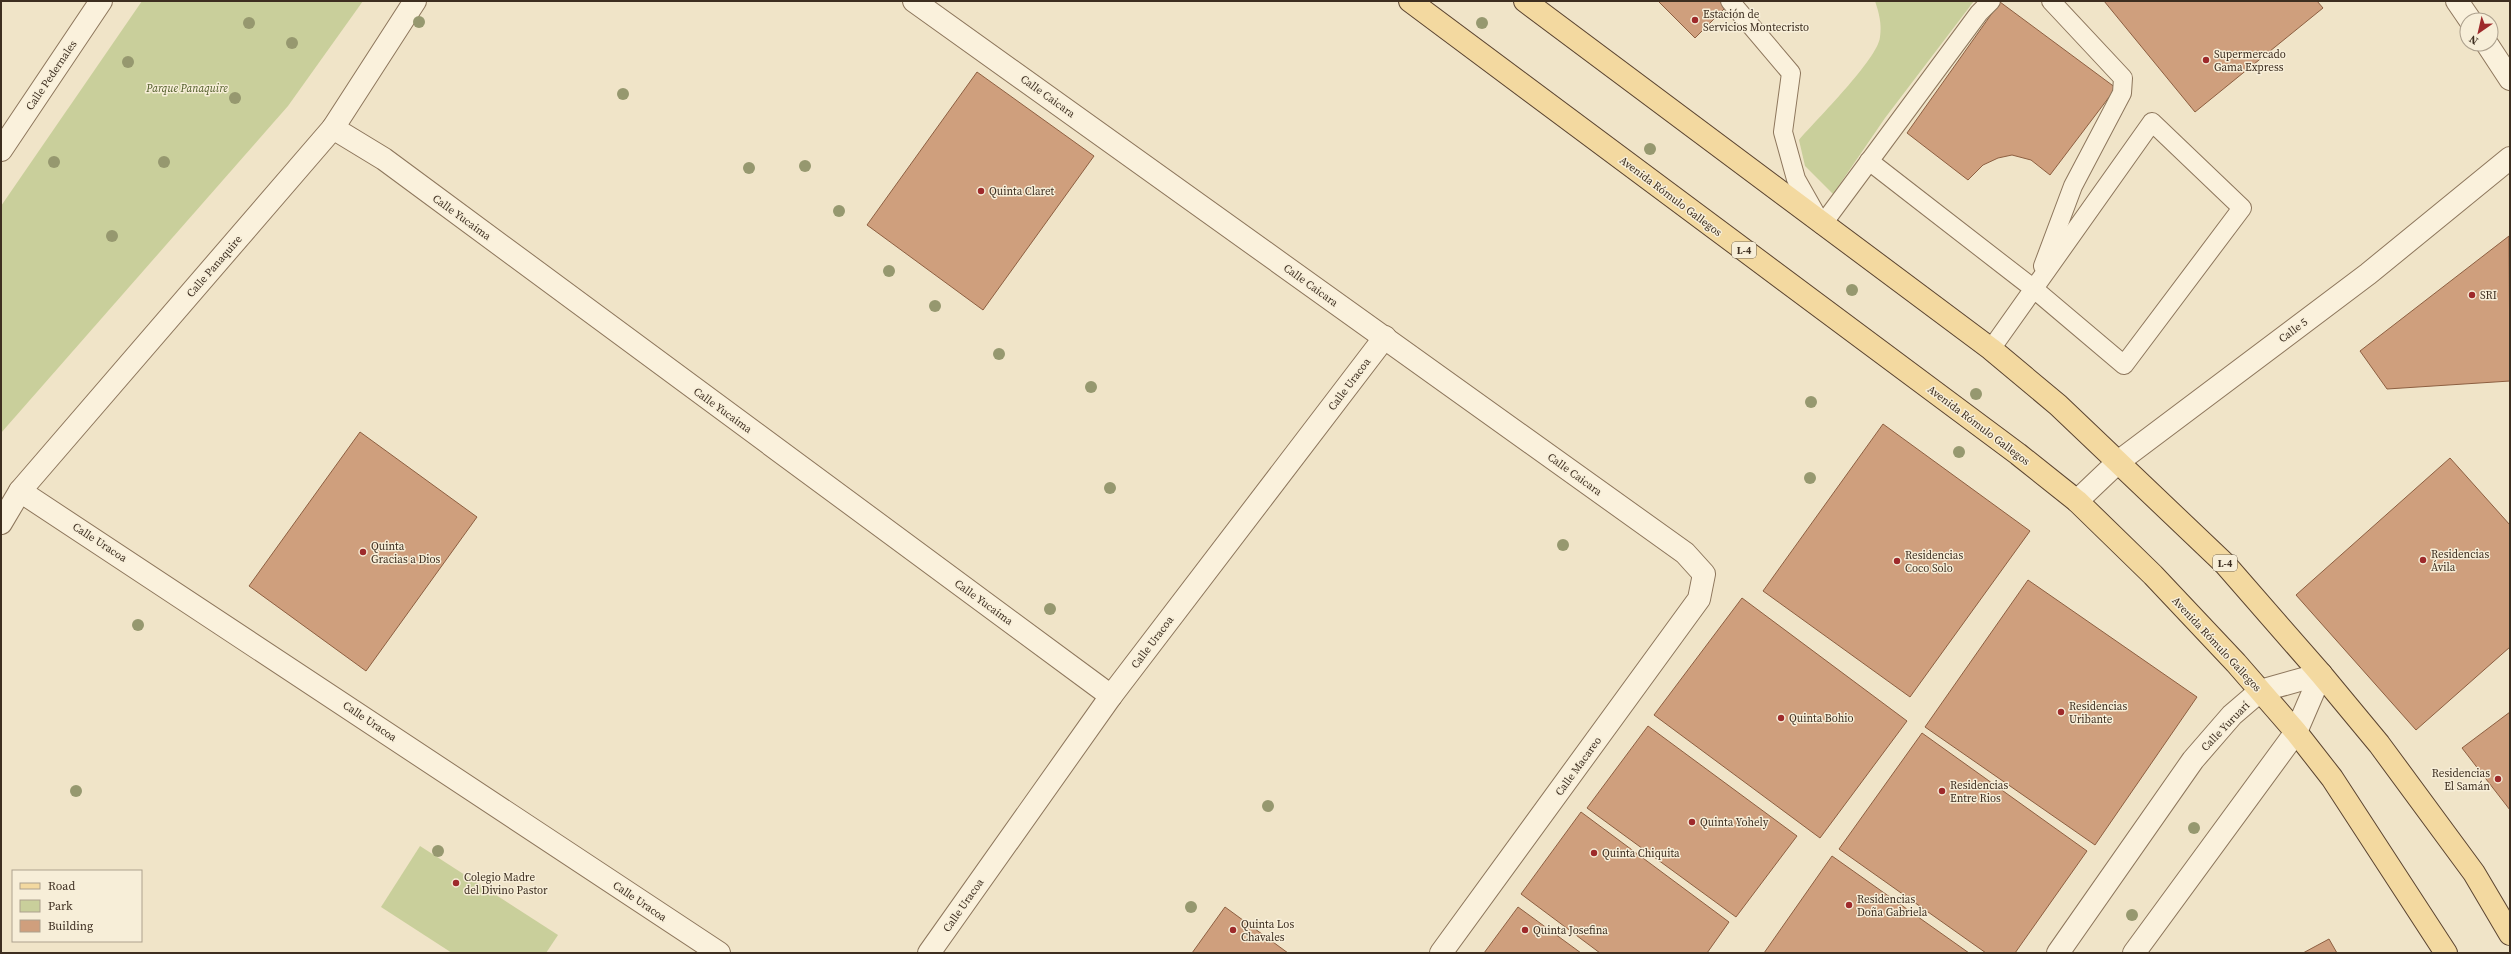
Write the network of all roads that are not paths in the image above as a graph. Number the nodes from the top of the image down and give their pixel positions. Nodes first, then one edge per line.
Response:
1 (101, 1) edge
2 (415, 1) edge
3 (914, 1) edge
4 (1410, 1) edge
5 (1525, 1) edge
6 (1730, 1) edge
7 (1991, 1) edge
8 (2052, 1) edge
9 (2457, 1) edge
10 (2465, 12) edge
11 (2492, 52) edge
12 (2510, 79) edge
13 (333, 128) junction
14 (1, 150) edge
15 (2510, 158) edge
16 (1869, 161) junction
17 (1822, 225) junction
18 (2034, 290) junction
19 (1385, 338) junction
20 (1991, 349) junction
21 (2118, 462) junction
22 (20, 491) junction
23 (2077, 501) junction
24 (1, 523) edge
25 (1704, 574) joint
26 (2321, 674) junction
27 (2260, 691) junction
28 (1111, 696) junction
29 (2296, 732) junction
30 (2510, 934) edge
31 (719, 953) edge
32 (929, 953) edge
33 (1441, 953) edge
34 (2058, 953) edge
35 (2134, 953) edge
36 (2446, 953) edge

1 - 14 street, Calle Pedernales
2 - 13 street, Calle Panaquire
3 - 19 street, Calle Caicara
4 - 23 main road, Avenida Rómulo Gallegos / L-4
5 - 17 main road, L-4
6 - 17 lane
7 - 16 lane
8 - 18 lane
9 - 10 street
11 - 12 street
13 - 22 street, Calle Panaquire
13 - 28 street, Calle Yucaima
15 - 21 street, Calle 5
16 - 17 lane
16 - 18 lane
17 - 20 main road, L-4
18 - 18 lane
18 - 20 lane
19 - 25 street, Calle Caicara
19 - 28 street, Calle Uracoa
20 - 21 main road, L-4
21 - 23 street, Calle 5
21 - 26 main road, L-4
22 - 24 street, Calle Panaquire
22 - 31 street, Calle Uracoa
23 - 27 main road, Avenida Rómulo Gallegos / L-4
25 - 33 street, Calle Macareo
26 - 27 street, Calle Yuruarí
26 - 29 street
26 - 30 main road, L-4
27 - 29 main road, Avenida Rómulo Gallegos / L-4
27 - 34 street, Calle Yuruarí
28 - 32 street, Calle Uracoa
29 - 35 street
29 - 36 main road, Avenida Rómulo Gallegos / L-4

